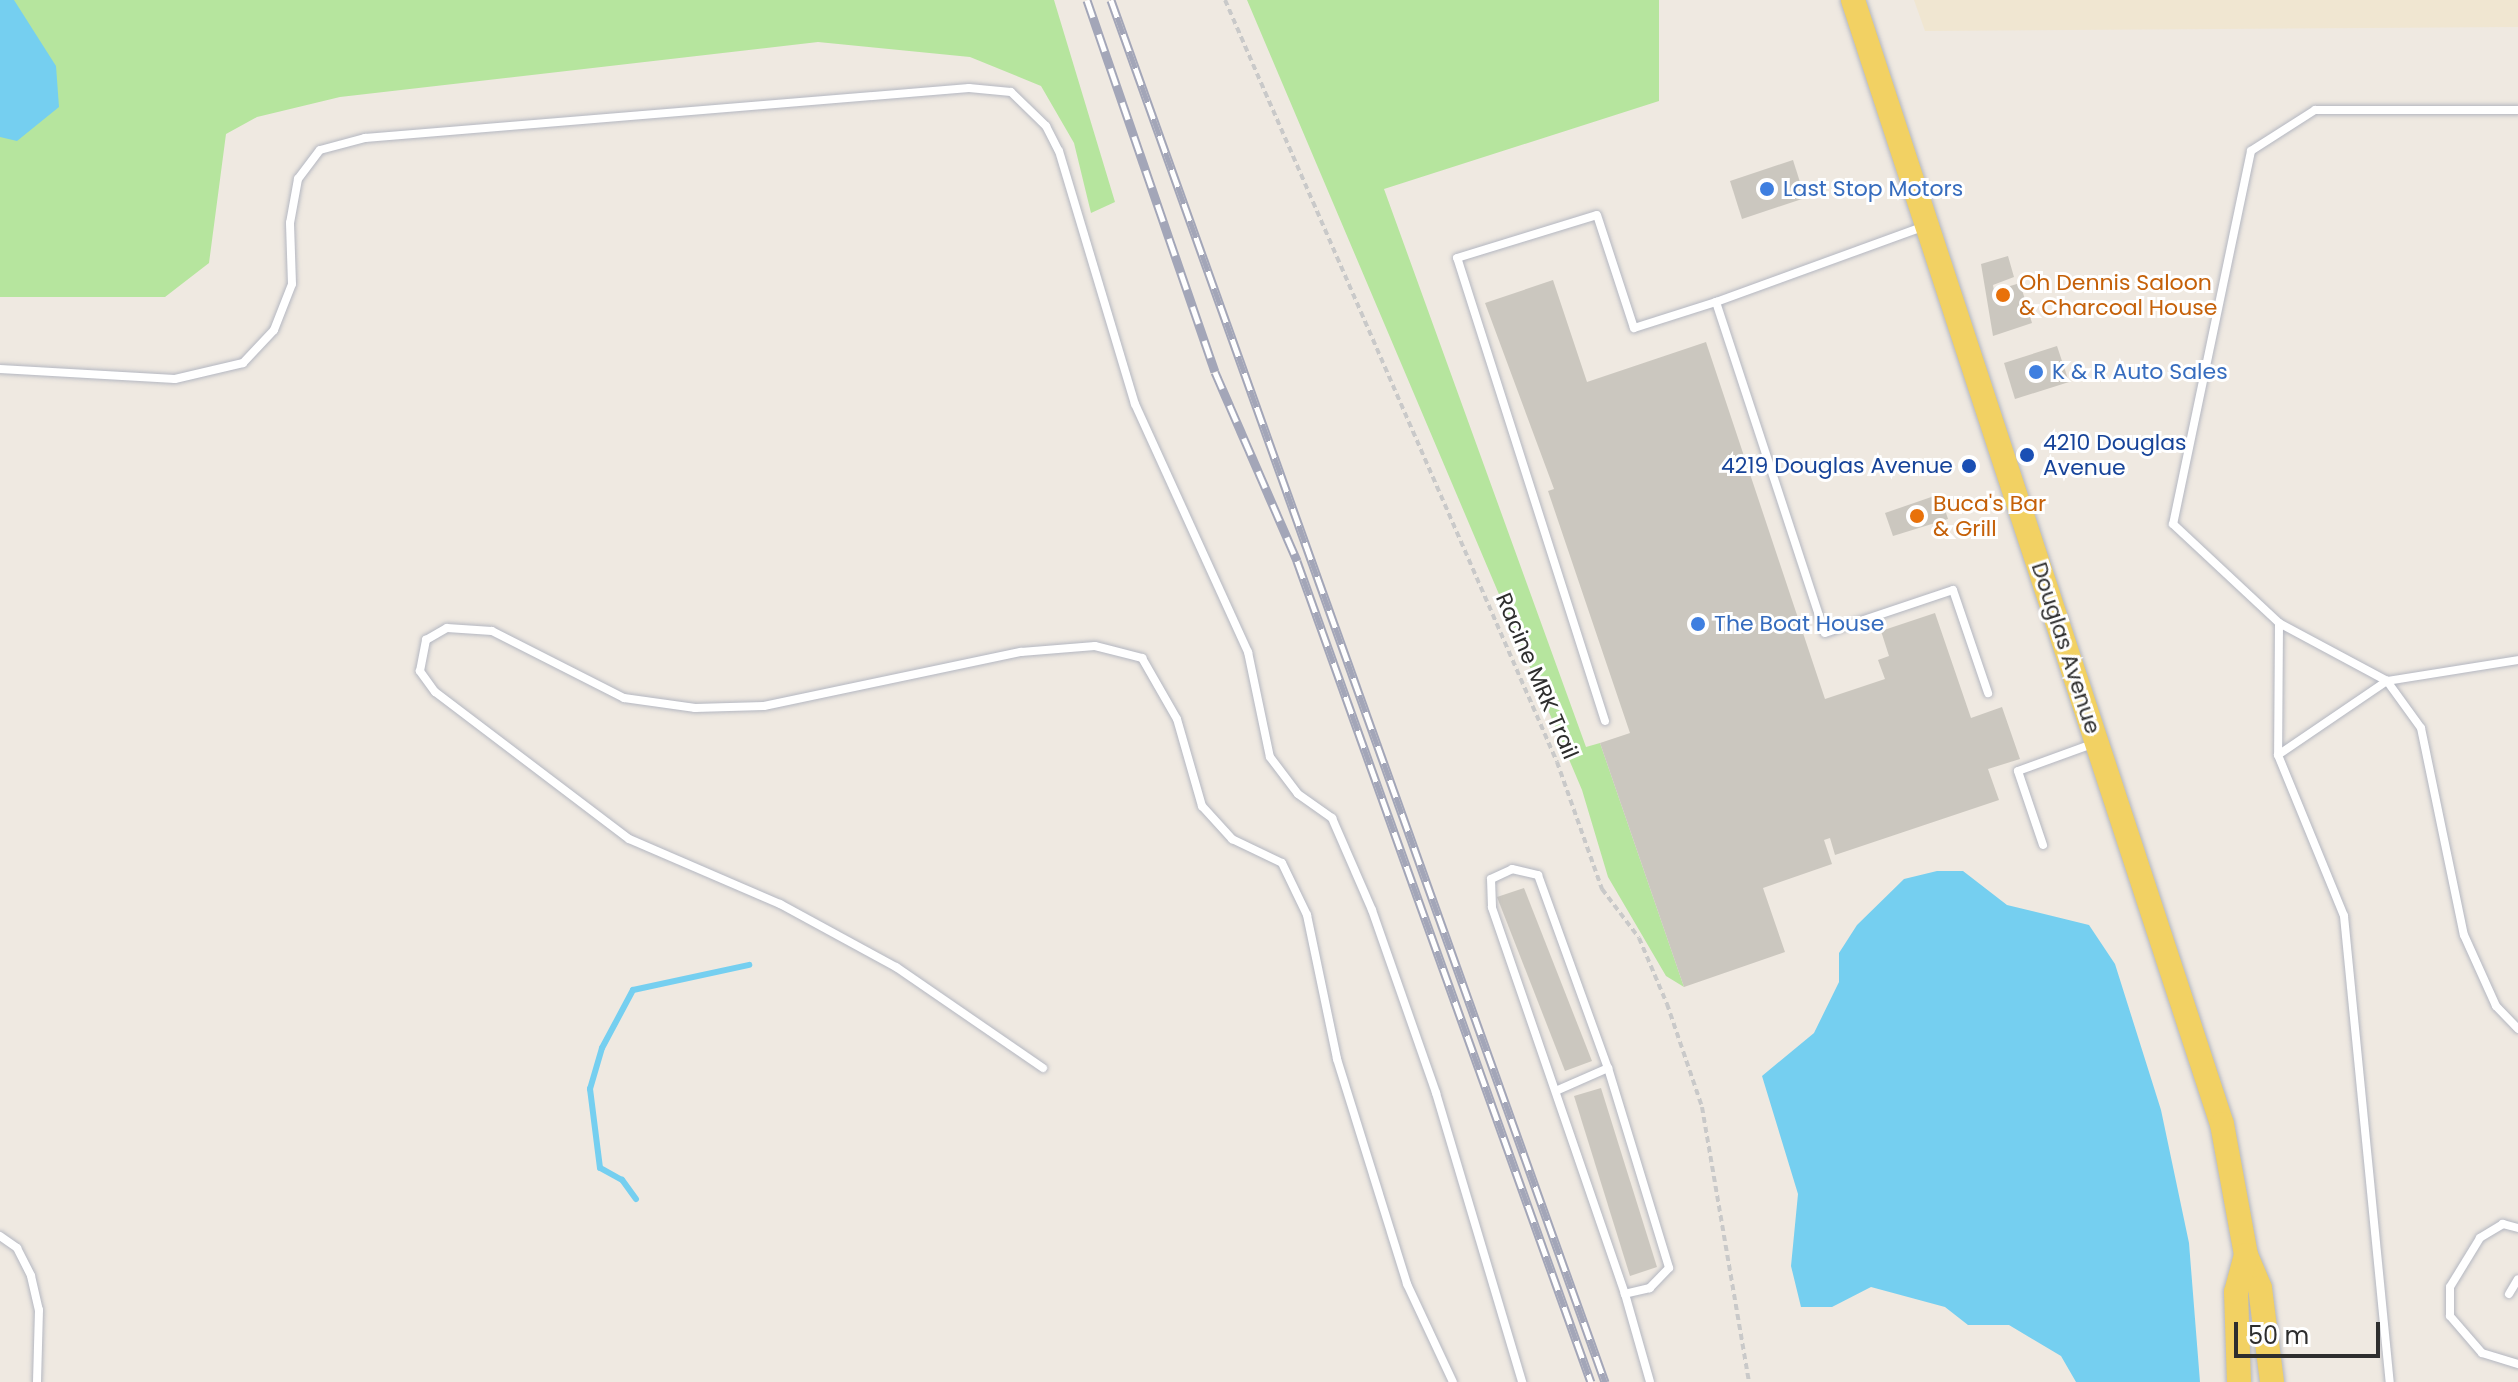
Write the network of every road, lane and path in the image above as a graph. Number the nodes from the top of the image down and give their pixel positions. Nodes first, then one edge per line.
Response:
1 (1225, 0) edge
2 (1853, 0) edge
3 (2518, 110) edge
4 (1927, 225) junction
5 (1716, 302) junction
6 (0, 369) edge
7 (2279, 623) junction
8 (2518, 660) edge
9 (2387, 681) junction
10 (1988, 693) dead end
11 (1605, 721) dead end
12 (2097, 743) junction
13 (2278, 755) junction
14 (2043, 845) dead end
15 (2518, 1029) edge
16 (1043, 1068) dead end
17 (1608, 1068) junction
18 (1558, 1090) junction
19 (2518, 1228) edge
20 (0, 1236) edge
21 (2246, 1255) junction
22 (2518, 1279) edge
23 (1625, 1294) junction
24 (2509, 1294) dead end
25 (2518, 1364) edge
26 (37, 1382) edge
27 (1453, 1382) edge
28 (1522, 1382) edge
29 (1650, 1382) edge
30 (1749, 1382) edge
31 (2239, 1382) edge
32 (2272, 1382) edge
33 (2390, 1382) edge

1 - 30 path, Racine MRK Trail
2 - 4 main road, Douglas Avenue
3 - 7 lane
4 - 5 lane
4 - 12 main road, Douglas Avenue
5 - 10 lane
5 - 11 lane
6 - 28 lane
7 - 9 lane
7 - 13 lane
8 - 9 lane
9 - 13 lane
9 - 15 lane
12 - 14 lane
12 - 21 main road, Douglas Avenue
13 - 33 lane
16 - 27 lane
17 - 18 lane
17 - 18 lane
17 - 23 lane
18 - 23 lane
19 - 25 lane
20 - 26 lane
21 - 31 main road, Douglas Avenue
21 - 32 main road, Douglas Avenue
22 - 24 lane
23 - 29 lane

